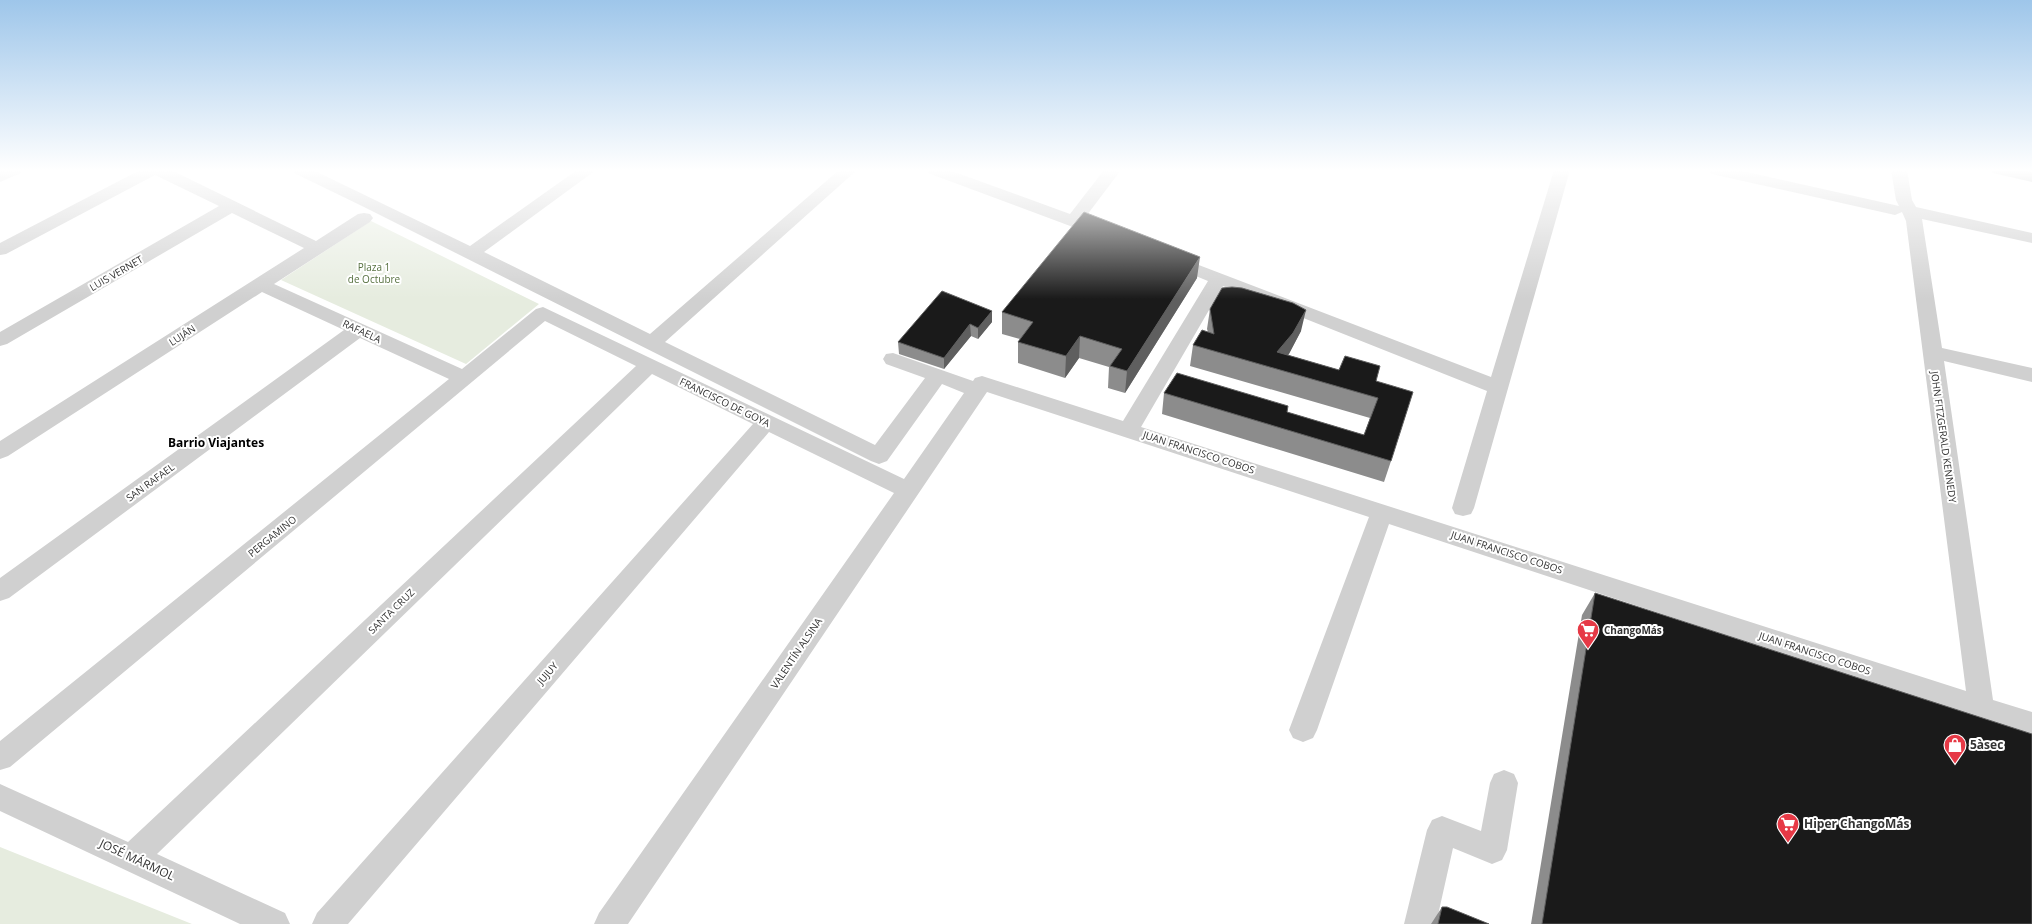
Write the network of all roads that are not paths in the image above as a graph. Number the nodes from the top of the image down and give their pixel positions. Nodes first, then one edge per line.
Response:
1 (70, 213) edge
2 (220, 213) edge
3 (246, 213) edge
4 (390, 213) edge
5 (527, 213) edge
6 (803, 213) edge
7 (1052, 213) edge
8 (1079, 213) edge
9 (1549, 213) edge
10 (1906, 213) edge
11 (1917, 213) edge
12 (364, 218) dead end
13 (1073, 221) junction
14 (1117, 238) edge
15 (2032, 238) edge
16 (317, 248) junction
17 (0, 250) edge
18 (1154, 252) edge
19 (471, 253) junction
20 (1219, 278) junction
21 (260, 284) junction
22 (543, 313) joint
23 (359, 329) junction
24 (0, 340) edge
25 (1933, 352) junction
26 (651, 354) junction
27 (893, 359) dead end
28 (2032, 375) edge
29 (936, 376) junction
30 (464, 378) junction
31 (980, 386) junction
32 (1498, 388) junction
33 (766, 422) junction
34 (1128, 430) junction
35 (0, 452) edge
36 (907, 490) junction
37 (1463, 508) dead end
38 (1382, 512) junction
39 (0, 591) edge
40 (1981, 707) junction
41 (2032, 724) edge
42 (1303, 730) dead end
43 (0, 758) edge
44 (1504, 783) dead end
45 (0, 797) edge
46 (132, 858) junction
47 (274, 924) edge
48 (328, 924) edge
49 (610, 924) edge
50 (1420, 924) edge

1 - 17 street
2 - 24 street, LUIS VERNET
3 - 16 street
4 - 19 street
5 - 19 street
6 - 26 street, SANTA CRUZ
7 - 13 street
8 - 13 street
9 - 32 street
10 - 25 street, JOHN FITZGERALD KENNEDY
11 - 15 street
12 - 16 street, LUJÁN
13 - 14 street
16 - 21 street, LUJÁN
18 - 20 street
19 - 26 street
20 - 32 street
20 - 34 street
21 - 23 street, RAFAELA
21 - 35 street, LUJÁN
22 - 26 street, FRANCISCO DE GOYA
22 - 30 street, PERGAMINO
23 - 30 street, RAFAELA
23 - 39 street, SAN RAFAEL
25 - 28 street
25 - 40 street, JOHN FITZGERALD KENNEDY
26 - 29 street
26 - 33 street, FRANCISCO DE GOYA
26 - 46 street, SANTA CRUZ
27 - 29 street, JUAN FRANCISCO COBOS
29 - 31 street, JUAN FRANCISCO COBOS
30 - 43 street, PERGAMINO
31 - 34 street, JUAN FRANCISCO COBOS
31 - 36 street, VALENTÍN ALSINA
32 - 37 street
33 - 36 street, FRANCISCO DE GOYA
33 - 48 street, JUJUY
34 - 38 street, JUAN FRANCISCO COBOS
36 - 49 street, VALENTÍN ALSINA
38 - 40 street, JUAN FRANCISCO COBOS
38 - 42 street
40 - 41 street, JUAN FRANCISCO COBOS
44 - 50 street
45 - 46 street, JOSÉ MÁRMOL
46 - 47 street, JOSÉ MÁRMOL

